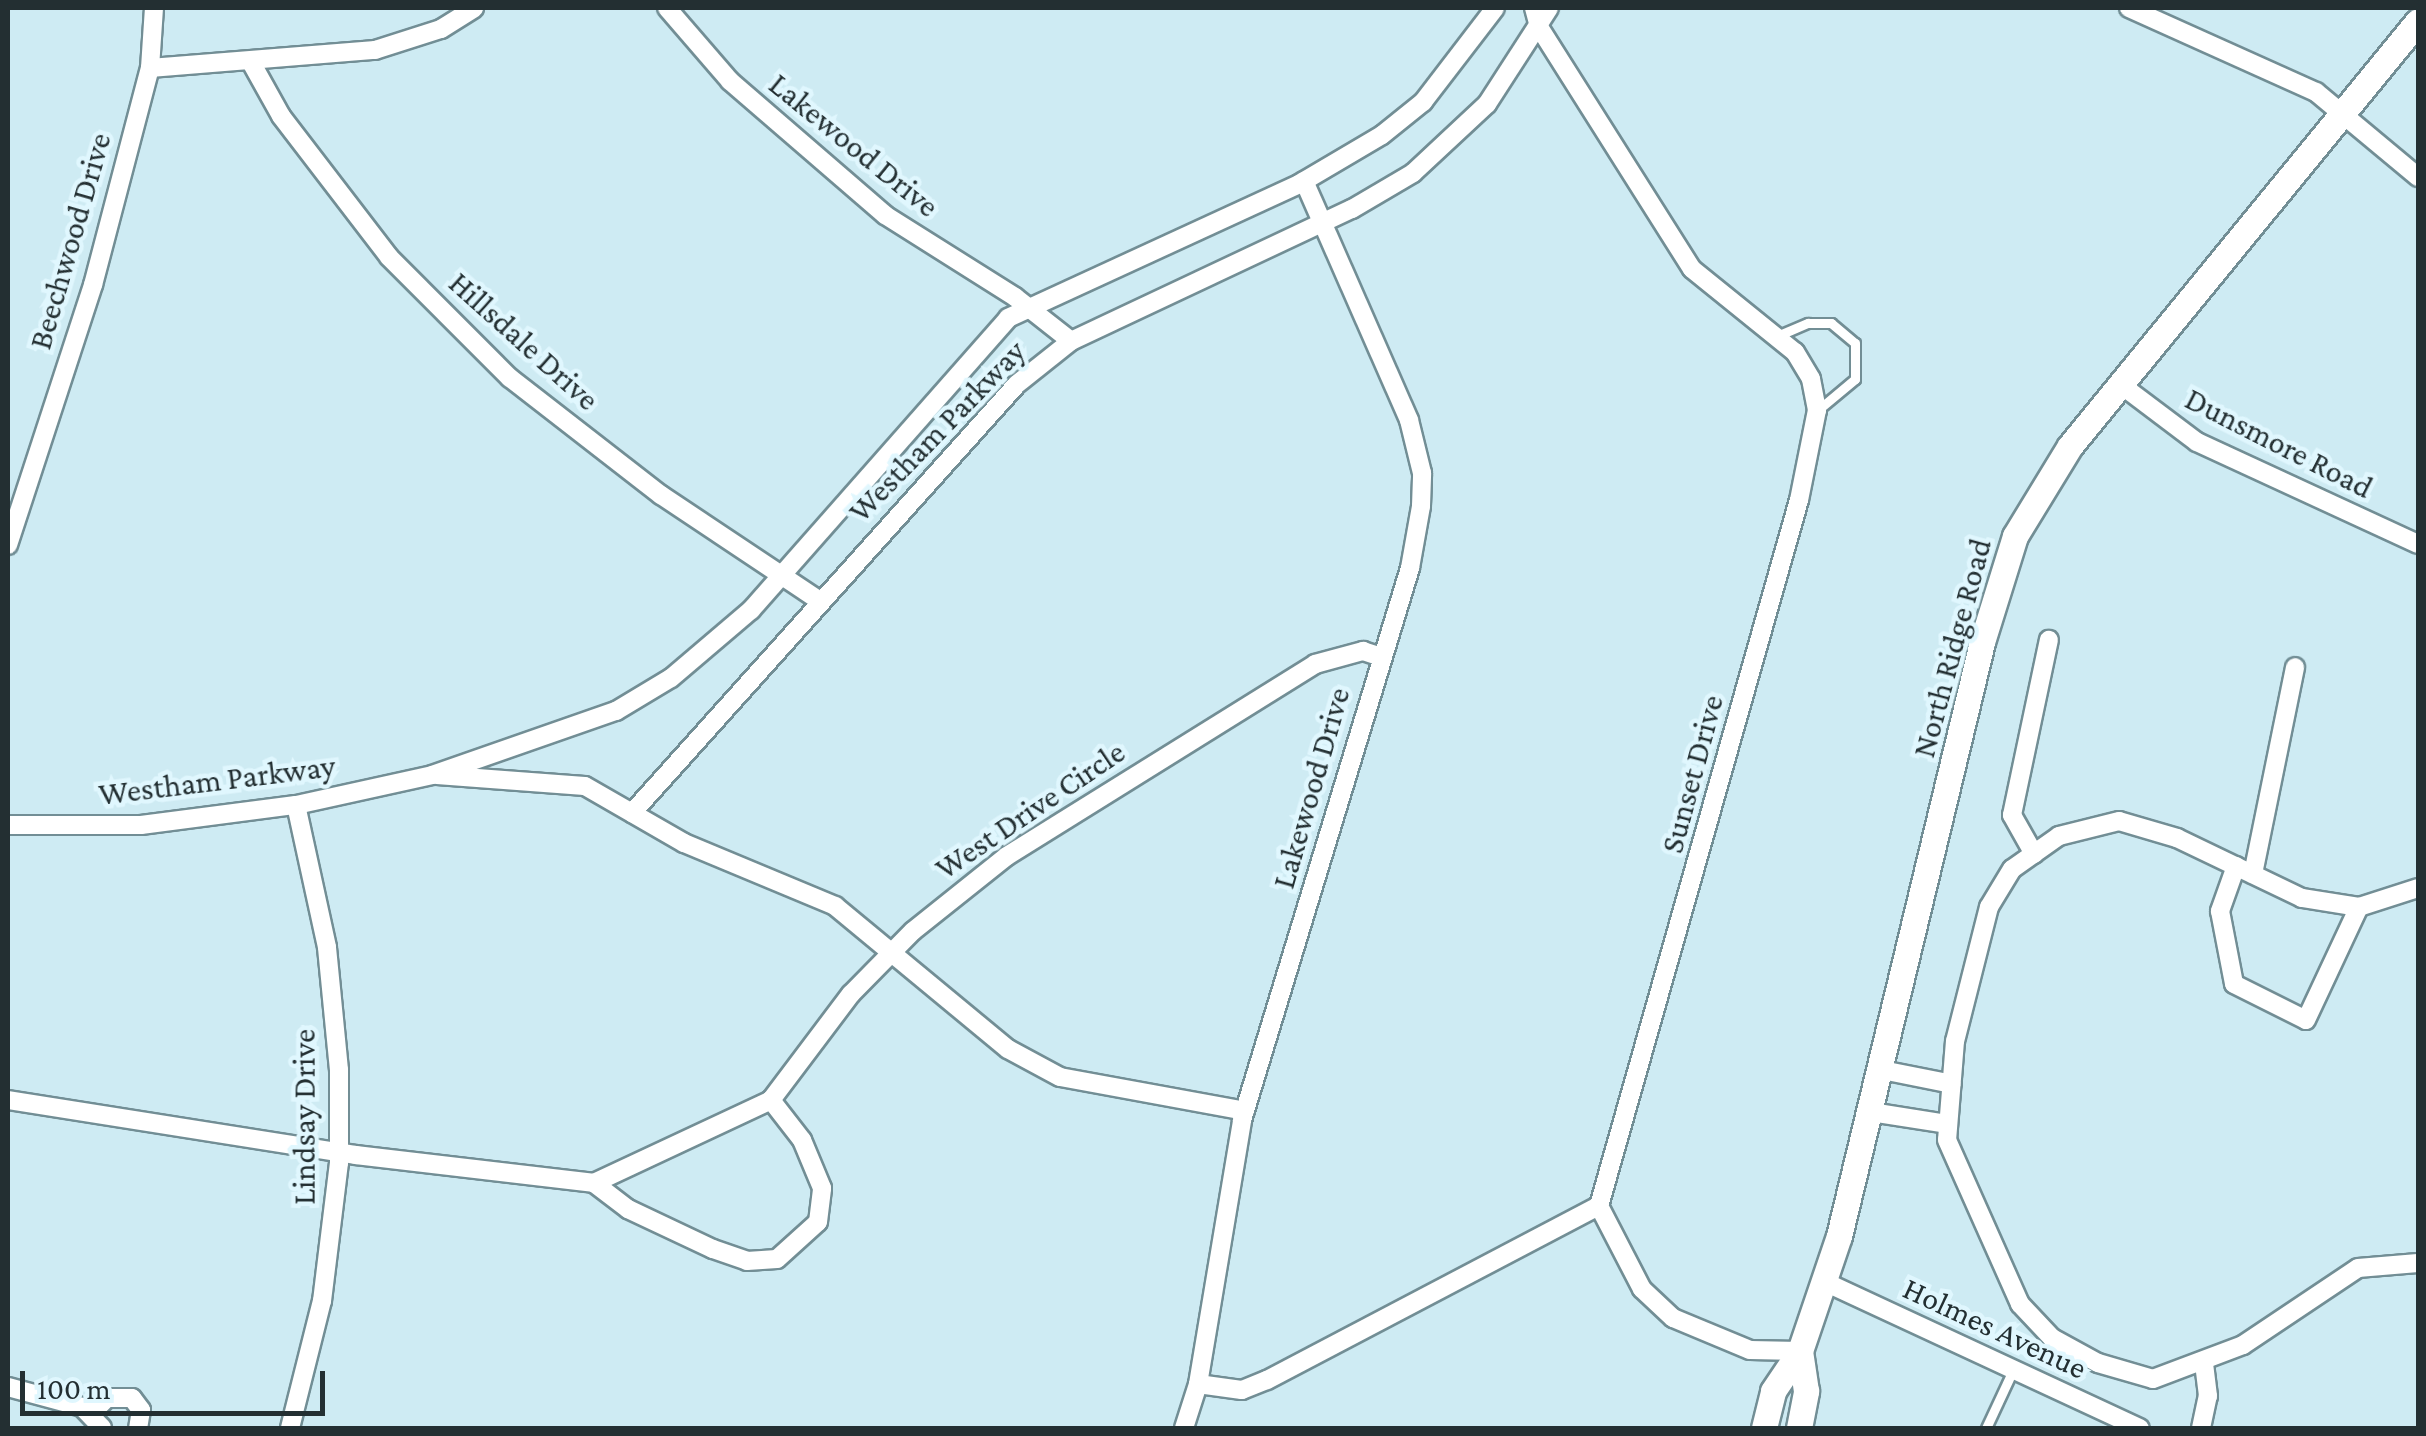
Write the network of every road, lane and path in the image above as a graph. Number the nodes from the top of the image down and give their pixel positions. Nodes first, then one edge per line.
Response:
1 (154, 8) edge
2 (474, 8) edge
3 (667, 8) edge
4 (1495, 8) edge
5 (1534, 8) edge
6 (1549, 8) edge
7 (2128, 8) edge
8 (2418, 21) edge
9 (1539, 27) junction
10 (251, 62) junction
11 (150, 68) junction
12 (2343, 114) junction
13 (2418, 177) edge
14 (1304, 180) junction
15 (1322, 224) junction
16 (1027, 305) junction
17 (1777, 336) junction
18 (1071, 342) junction
19 (2120, 384) junction
20 (1818, 410) junction
21 (2418, 544) edge
22 (8, 545) edge
23 (786, 574) junction
24 (820, 601) junction
25 (2049, 640) dead end
26 (1381, 657) junction
27 (2295, 667) dead end
28 (432, 775) junction
29 (296, 805) junction
30 (632, 814) junction
31 (8, 825) edge
32 (2034, 854) junction
33 (2244, 871) junction
34 (2418, 888) edge
35 (2359, 907) junction
36 (892, 951) junction
37 (1882, 1070) junction
38 (1952, 1084) junction
39 (8, 1100) edge
40 (770, 1100) junction
41 (1245, 1112) junction
42 (1871, 1112) junction
43 (1948, 1124) junction
44 (338, 1150) junction
45 (594, 1183) junction
46 (1599, 1206) junction
47 (2418, 1264) edge
48 (1824, 1282) junction
49 (1800, 1351) junction
50 (2204, 1361) junction
51 (2013, 1370) junction
52 (1198, 1384) junction
53 (8, 1387) edge
54 (97, 1421) edge
55 (138, 1428) edge
56 (290, 1428) edge
57 (1184, 1428) edge
58 (1764, 1428) edge
59 (1798, 1428) edge
60 (1986, 1428) edge
61 (2140, 1428) edge
62 (2200, 1428) edge

1 - 11 street, Beechwood Drive
2 - 10 street
3 - 16 street, Lakewood Drive
4 - 14 street, Westham Parkway
5 - 9 street
6 - 9 street, Westham Parkway
7 - 12 street
8 - 12 main road, North Ridge Road
9 - 15 street, Westham Parkway
9 - 17 street
10 - 11 street
10 - 23 street, Hillsdale Drive
11 - 22 street, Beechwood Drive
12 - 13 street
12 - 19 main road, North Ridge Road
14 - 15 street, Lakewood Drive
14 - 16 street, Westham Parkway
15 - 18 street, Westham Parkway
15 - 26 street, Lakewood Drive
16 - 18 street, Lakewood Drive
16 - 23 street, Westham Parkway
17 - 20 street
17 - 20 lane
18 - 24 street, Westham Parkway
19 - 21 street, Dunsmore Road
19 - 37 main road, North Ridge Road
20 - 46 street, Sunset Drive
23 - 24 street, Hillsdale Drive
23 - 28 street, Westham Parkway
24 - 30 street, Westham Parkway
25 - 32 street
26 - 36 street, West Drive Circle
26 - 41 street, Lakewood Drive
27 - 33 street
28 - 29 street, Westham Parkway
28 - 30 street, Westham Parkway
29 - 31 street, Westham Parkway
29 - 44 street, Lindsay Drive
30 - 36 street
32 - 33 street
32 - 38 street
33 - 35 street
33 - 35 street
34 - 35 street
36 - 40 street, West Drive Circle
36 - 41 street
37 - 38 street
37 - 42 main road, North Ridge Road
38 - 43 street
39 - 44 street
40 - 45 street
40 - 45 street
41 - 52 street, Lakewood Drive
42 - 43 street
42 - 48 main road, North Ridge Road
43 - 50 street
44 - 45 street
44 - 56 street, Lindsay Drive
46 - 49 street
46 - 52 street
47 - 50 street
48 - 49 main road, North Ridge Road
48 - 51 street, Holmes Avenue
49 - 58 main road, North Ridge Road
49 - 59 main road, North Ridge Road
50 - 62 street
51 - 60 lane
51 - 61 street, Holmes Avenue
52 - 57 street, Lakewood Drive
53 - 54 street
54 - 55 street

